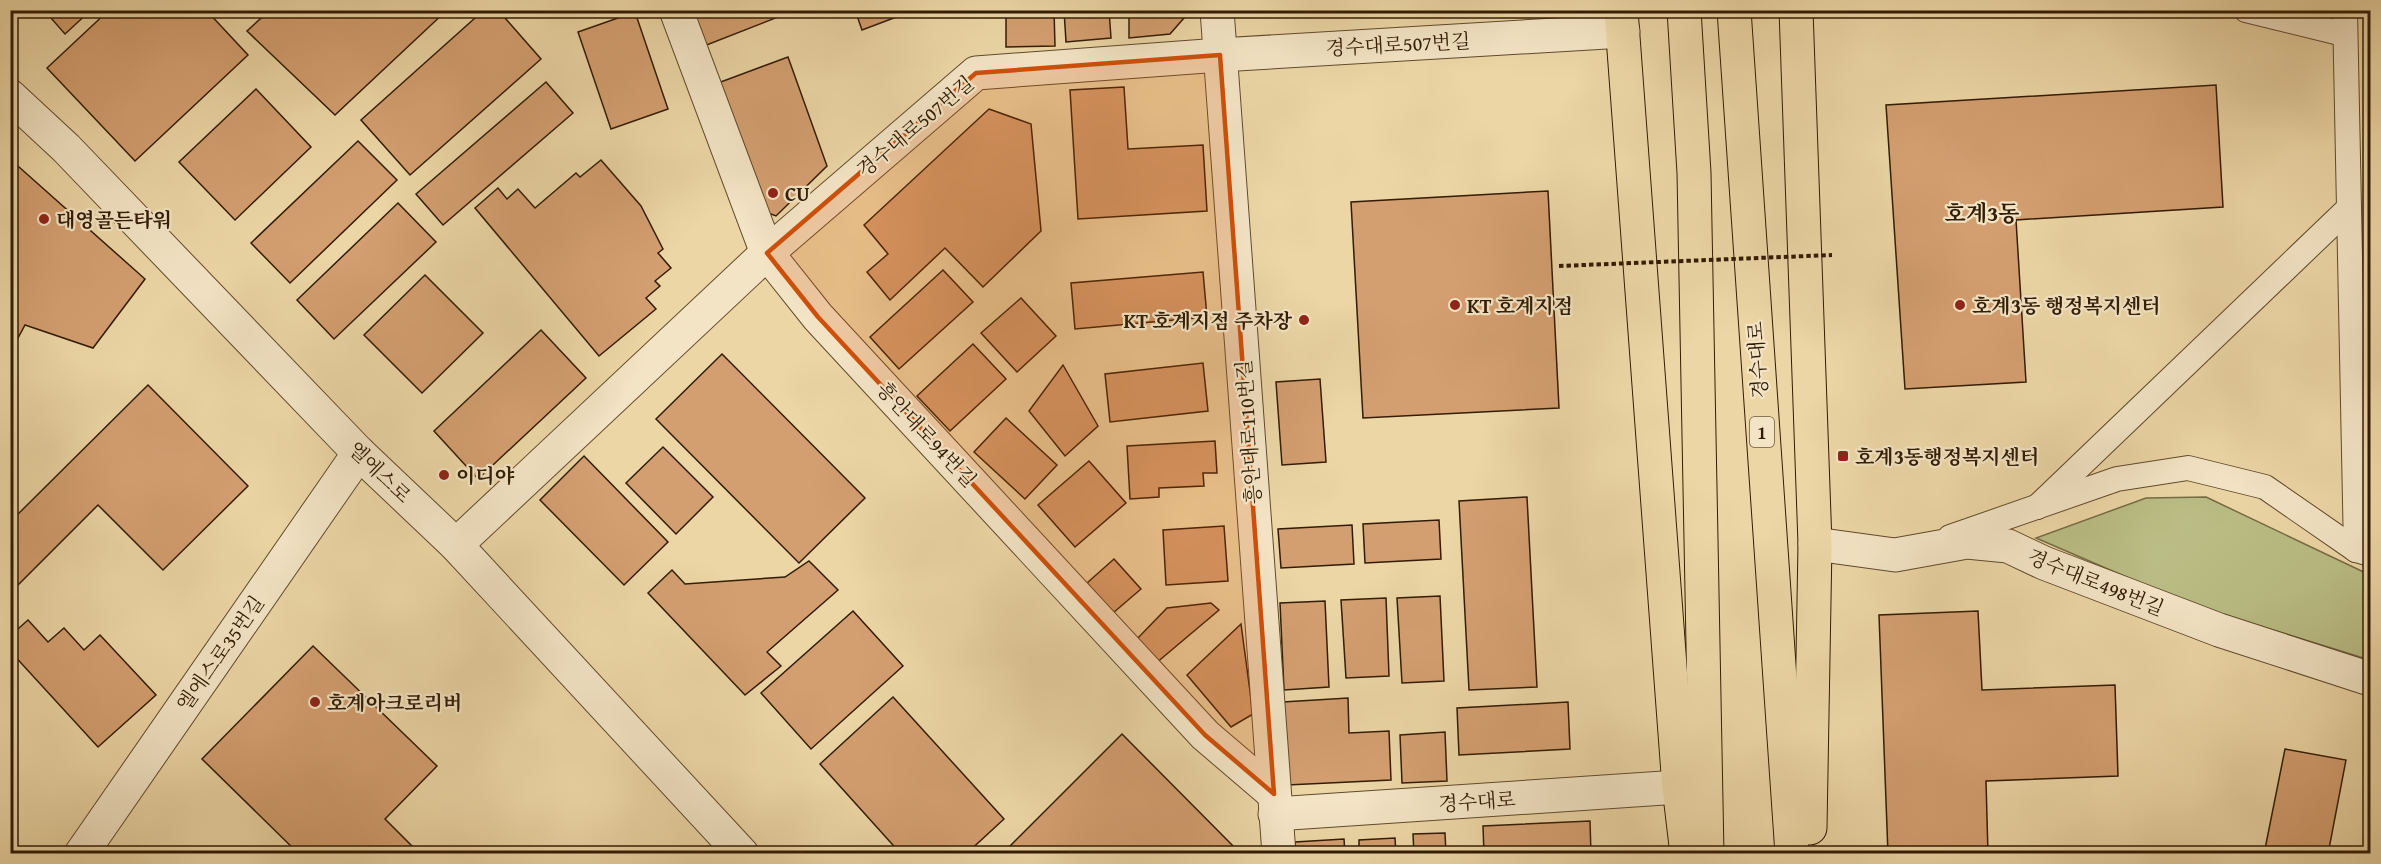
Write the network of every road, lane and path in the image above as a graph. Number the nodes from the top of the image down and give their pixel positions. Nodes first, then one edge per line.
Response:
1 (676, 10) edge
2 (1217, 10) edge
3 (1684, 10) edge
4 (1734, 10) edge
5 (2246, 10) edge
6 (1801, 11) edge
7 (1622, 21) edge
8 (2345, 22) edge
9 (1220, 55) junction
10 (10, 96) edge
11 (2349, 208) junction
12 (767, 253) junction
13 (1832, 255) dead end
14 (1559, 266) dead end
15 (359, 453) junction
16 (2037, 507) junction
17 (1815, 544) junction
18 (456, 545) junction
19 (2363, 552) edge
20 (1895, 555) junction
21 (2370, 679) edge
22 (1679, 787) junction
23 (1275, 804) junction
24 (81, 854) edge
25 (742, 854) edge
26 (1279, 854) edge
27 (1687, 854) edge
28 (1707, 854) edge
29 (1792, 854) edge
30 (1809, 854) edge

1 - 12 street, 흥안대로94번길
2 - 9 street, 흥안대로110번길
3 - 28 main road
4 - 29 main road, 경수대로 / 1
5 - 8 lane
6 - 17 main road
7 - 9 street, 경수대로507번길
7 - 22 main road
8 - 11 lane
9 - 12 street, 경수대로507번길
9 - 23 street, 흥안대로110번길
10 - 15 street, 엘에스로
11 - 16 lane
11 - 19 lane
12 - 18 street, 경수대로507번길
12 - 23 street, 흥안대로94번길
13 - 14 path, bridge
15 - 18 street, 엘에스로
15 - 24 street, 엘에스로35번길
16 - 19 lane
16 - 20 lane
17 - 20 street, 경수대로498번길
17 - 30 main road
18 - 25 street, 엘에스로
20 - 21 street, 경수대로498번길
22 - 23 street, 경수대로
22 - 27 main road
23 - 26 street, 흥안대로110번길

